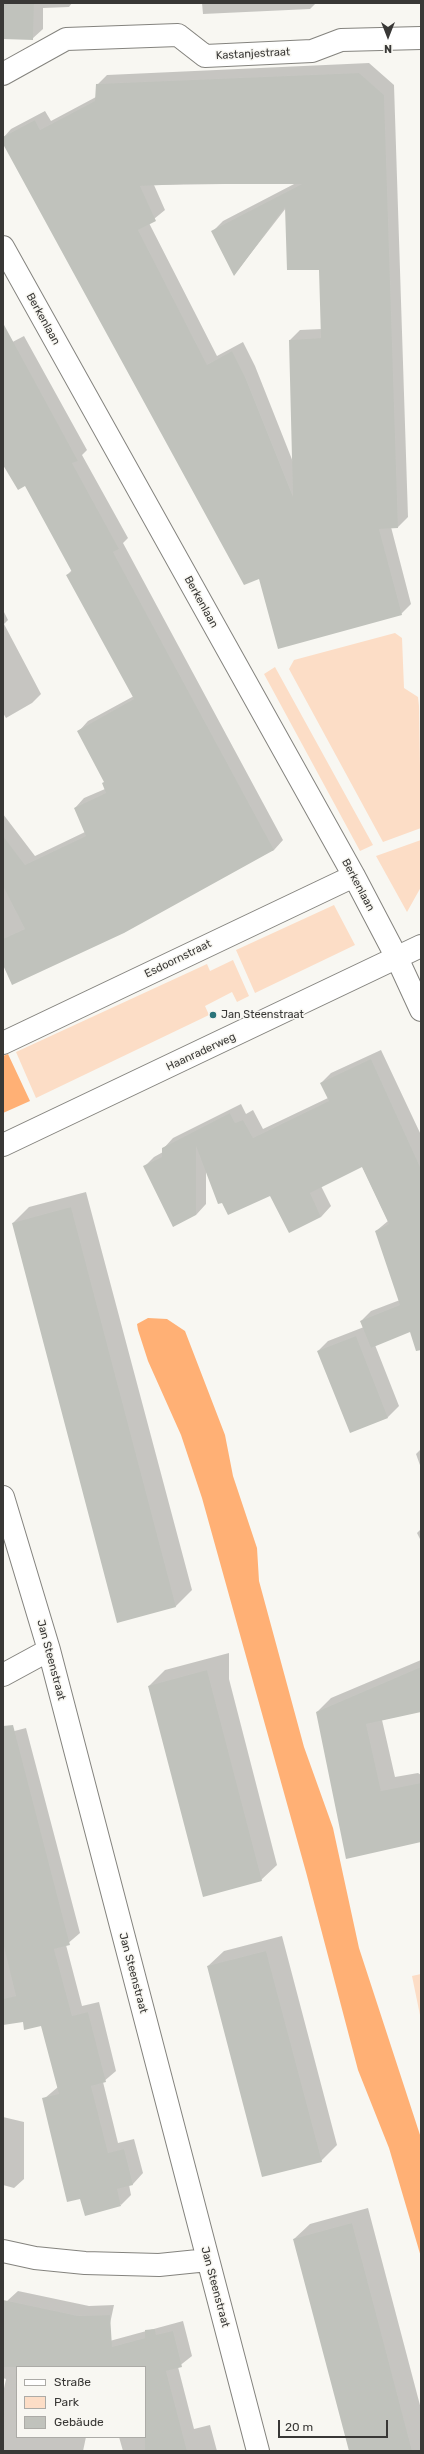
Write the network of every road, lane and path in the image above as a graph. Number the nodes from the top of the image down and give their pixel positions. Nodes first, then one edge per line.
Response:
1 (421, 38) edge
2 (3, 74) edge
3 (3, 247) edge
4 (354, 876) junction
5 (421, 946) edge
6 (397, 958) junction
7 (421, 1010) edge
8 (3, 1043) edge
9 (3, 1144) edge
10 (3, 1497) edge
11 (49, 1650) junction
12 (3, 1675) edge
13 (3, 2251) edge
14 (208, 2260) junction
15 (258, 2451) edge

1 - 2 street, Kastanjestraat
3 - 4 street, Berkenlaan
4 - 6 street, Berkenlaan
4 - 8 street, Esdoornstraat
5 - 6 street, Haanraderweg
6 - 7 street, Berkenlaan
6 - 9 street, Haanraderweg
10 - 11 street, Jan Steenstraat
11 - 12 street
11 - 14 street, Jan Steenstraat
13 - 14 street
14 - 15 street, Jan Steenstraat

